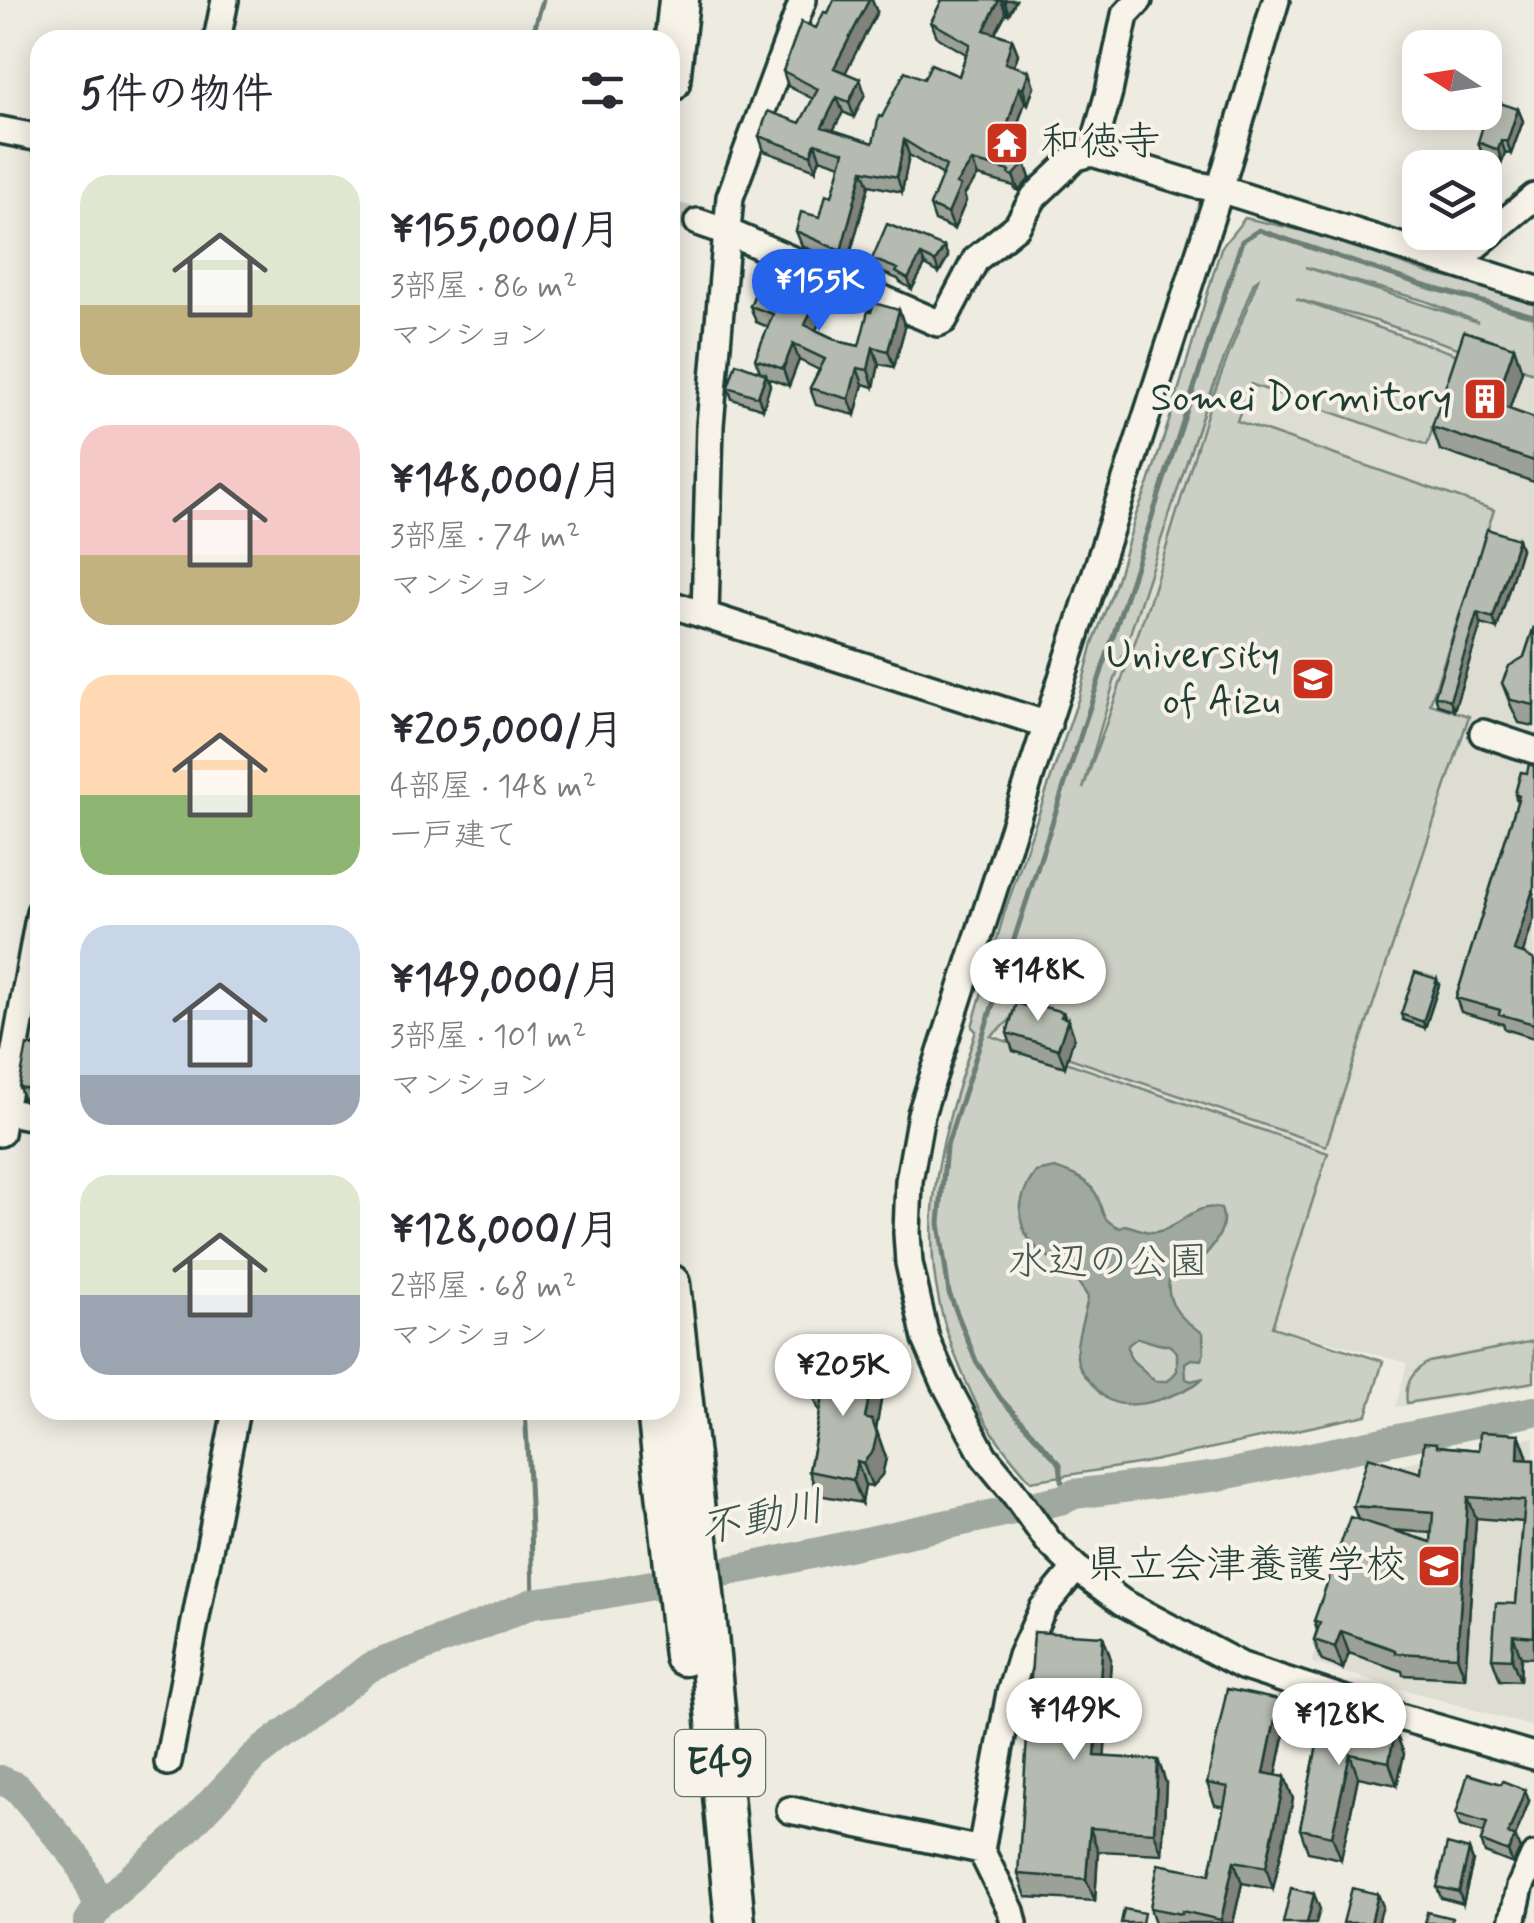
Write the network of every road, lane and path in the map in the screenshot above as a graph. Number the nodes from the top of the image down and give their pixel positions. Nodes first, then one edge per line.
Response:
1 (225, 0) edge
2 (654, 0) edge
3 (679, 0) edge
4 (803, 0) edge
5 (1139, 0) edge
6 (1276, 0) edge
7 (219, 30) edge
8 (651, 30) edge
9 (676, 30) edge
10 (0, 130) edge
11 (30, 136) edge
12 (1092, 153) junction
13 (1220, 189) junction
14 (1534, 196) edge
15 (698, 222) tunnel mouth
16 (726, 232) junction
17 (1462, 266) junction
18 (1534, 289) edge
19 (680, 607) edge
20 (705, 614) junction
21 (1048, 725) junction
22 (1483, 733) dead end
23 (1534, 750) edge
24 (30, 966) edge
25 (3, 1111) edge
26 (30, 1116) edge
27 (234, 1420) edge
28 (659, 1420) edge
29 (678, 1420) edge
30 (686, 1548) junction
31 (1076, 1568) junction
32 (692, 1606) junction
33 (1534, 1756) edge
34 (168, 1762) dead end
35 (790, 1810) dead end
36 (981, 1850) junction
37 (1534, 1856) edge
38 (709, 1923) edge
39 (735, 1923) edge
40 (1014, 1923) edge
41 (1512, 1923) edge

1 - 7 street
2 - 8 highway
3 - 9 highway
4 - 16 street
5 - 12 street
6 - 13 street
10 - 11 street
12 - 13 street
12 - 16 street
13 - 17 street
13 - 21 street
14 - 17 street
15 - 16 street
16 - 20 street
17 - 18 street
19 - 20 street
20 - 21 street
21 - 31 street
22 - 23 street
24 - 25 street
25 - 26 street
27 - 34 street
28 - 30 highway, E49
29 - 30 highway, E49
30 - 32 highway, E49
31 - 33 street
31 - 36 street
32 - 38 highway, E49
32 - 39 highway, E49
35 - 36 street
36 - 40 street
37 - 41 street

